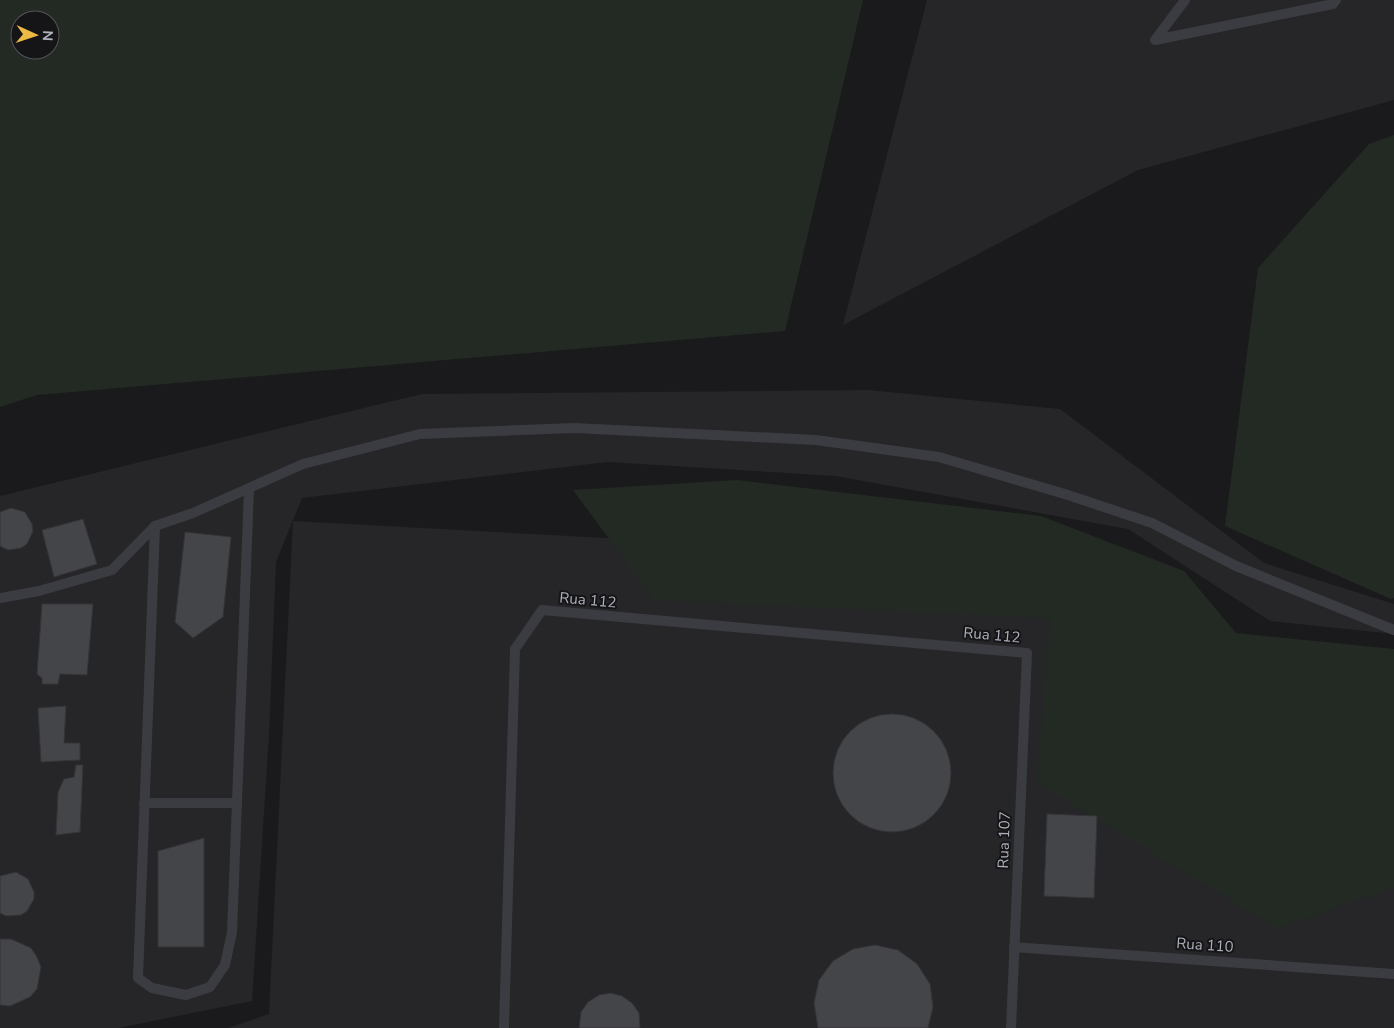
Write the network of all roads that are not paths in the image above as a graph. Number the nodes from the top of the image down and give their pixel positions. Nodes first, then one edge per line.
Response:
1 (1185, 0) edge
2 (1336, 0) edge
3 (249, 489) junction
4 (155, 526) junction
5 (0, 598) edge
6 (1394, 630) edge
7 (1027, 653) joint
8 (144, 803) junction
9 (237, 803) junction
10 (1014, 947) junction
11 (1394, 974) edge
12 (504, 1028) edge
13 (1011, 1028) edge

1 - 2 lane
3 - 4 lane
3 - 6 lane
3 - 9 lane
4 - 5 lane
4 - 8 lane
7 - 10 lane, Rua 107
7 - 12 lane, Rua 112
8 - 9 lane
8 - 9 lane
10 - 11 lane, Rua 110
10 - 13 lane, Rua 107

